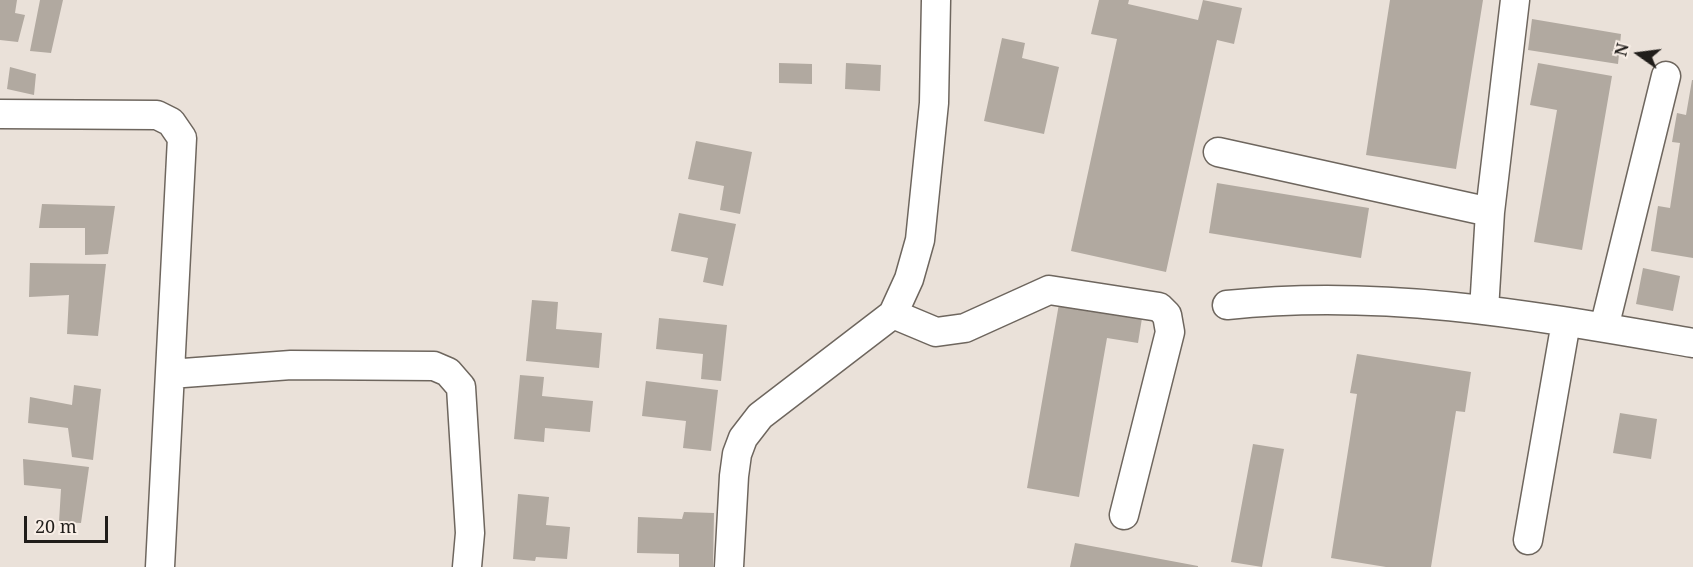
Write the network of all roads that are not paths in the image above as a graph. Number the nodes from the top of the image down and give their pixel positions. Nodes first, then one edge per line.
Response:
1 (936, 0) edge
2 (1515, 0) edge
3 (1666, 76) dead end
4 (0, 114) edge
5 (1218, 152) dead end
6 (1490, 212) junction
7 (1227, 305) dead end
8 (1484, 310) junction
9 (892, 314) junction
10 (1566, 322) junction
11 (1604, 328) junction
12 (1693, 343) edge
13 (170, 374) junction
14 (1124, 515) dead end
15 (1528, 540) dead end
16 (160, 567) edge
17 (468, 567) edge
18 (729, 567) edge

1 - 9 street
2 - 6 street
3 - 11 street
4 - 13 street
5 - 6 street
6 - 8 street
7 - 8 street
8 - 10 street
9 - 14 street
9 - 18 street
10 - 11 street
10 - 15 street
11 - 12 street
13 - 16 street
13 - 17 street

